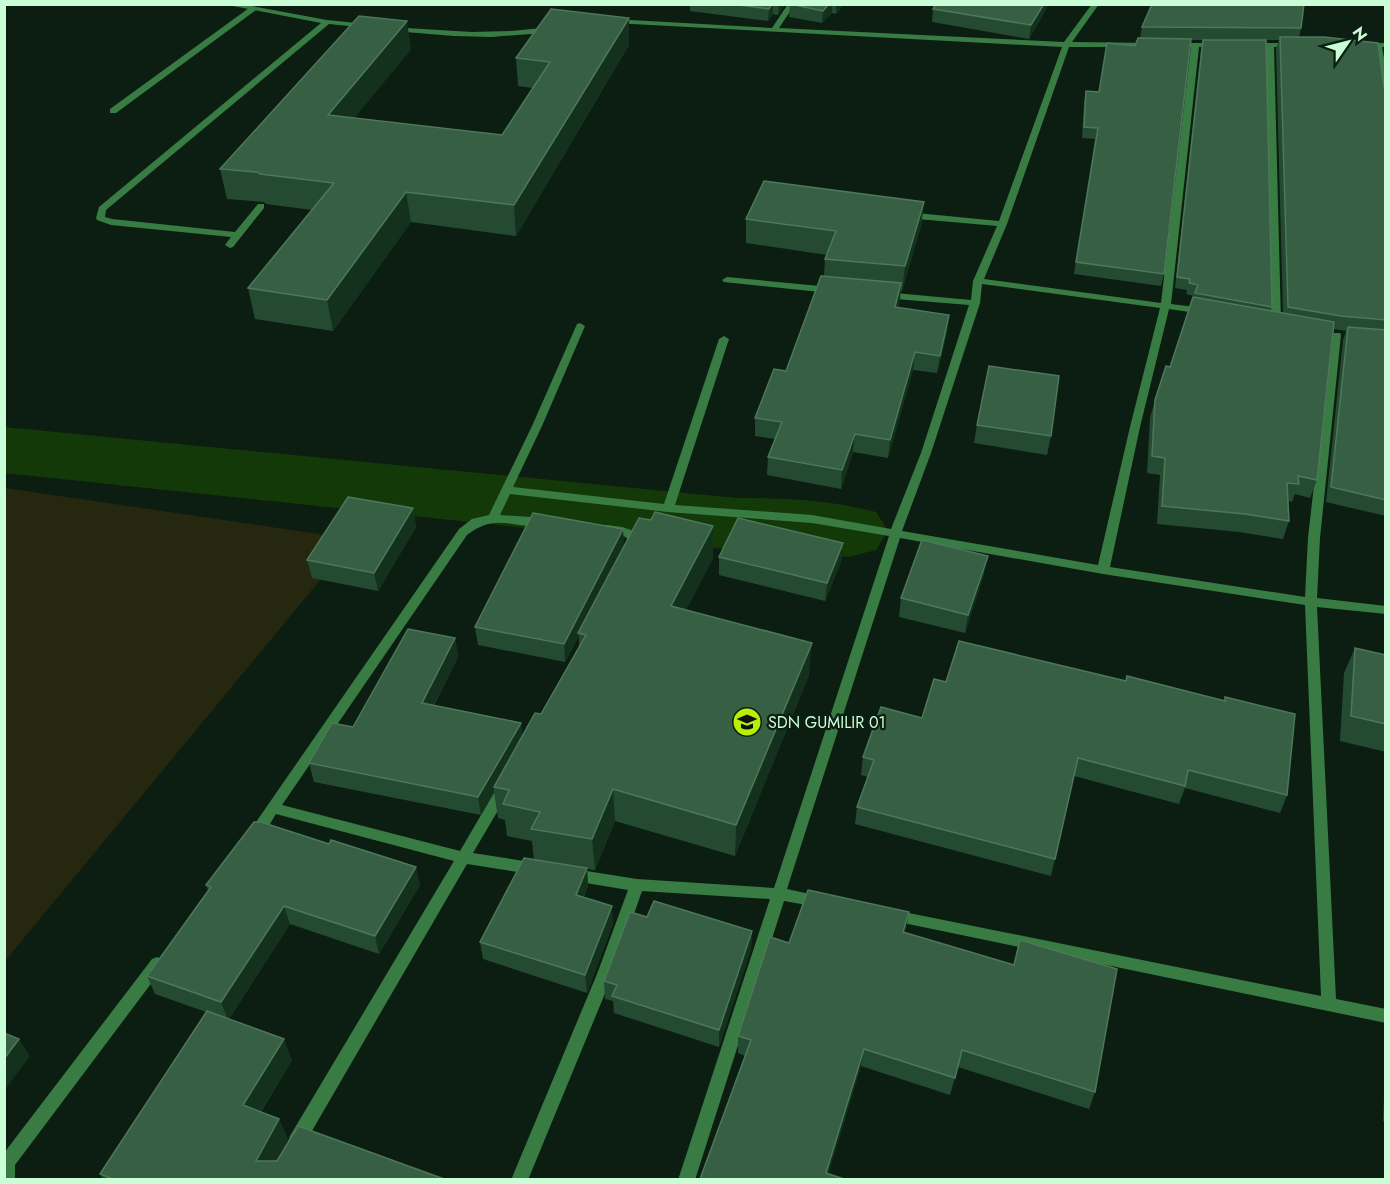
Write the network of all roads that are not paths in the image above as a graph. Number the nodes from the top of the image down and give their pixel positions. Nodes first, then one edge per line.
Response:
1 (226, 4) edge
2 (792, 4) edge
3 (1096, 4) edge
4 (252, 10) junction
5 (327, 22) junction
6 (603, 22) edge
7 (374, 27) edge
8 (385, 28) edge
9 (560, 28) edge
10 (774, 30) junction
11 (1066, 45) junction
12 (1195, 45) junction
13 (1227, 45) edge
14 (1238, 45) edge
15 (1270, 45) junction
16 (1306, 45) edge
17 (1354, 45) edge
18 (1382, 45) edge
19 (1386, 99) edge
20 (113, 111) dead end
21 (261, 206) edge
22 (891, 213) edge
23 (1002, 224) junction
24 (237, 235) junction
25 (230, 245) dead end
26 (727, 280) dead end
27 (978, 281) junction
28 (845, 291) edge
29 (869, 293) edge
30 (975, 303) junction
31 (1166, 304) junction
32 (1210, 312) edge
33 (1265, 321) edge
34 (580, 326) dead end
35 (1336, 334) edge
36 (724, 339) dead end
37 (500, 502) junction
38 (668, 508) junction
39 (555, 523) edge
40 (589, 527) edge
41 (895, 535) junction
42 (628, 558) edge
43 (1102, 570) junction
44 (1311, 602) junction
45 (1386, 610) edge
46 (509, 780) edge
47 (274, 808) junction
48 (246, 845) edge
49 (465, 858) junction
50 (637, 885) junction
51 (780, 894) junction
52 (838, 905) edge
53 (885, 915) edge
54 (169, 948) edge
55 (1329, 1003) junction
56 (1386, 1016) edge
57 (286, 1159) edge
58 (7, 1179) edge
59 (519, 1179) edge
60 (686, 1179) edge

1 - 4 street
2 - 10 street
3 - 11 street
4 - 5 street
4 - 20 street
5 - 7 street
5 - 24 street
6 - 10 street
8 - 9 street
10 - 11 street
11 - 12 street
11 - 23 street
12 - 13 street
12 - 31 street
14 - 15 street
15 - 16 street
15 - 33 street
17 - 18 street
18 - 19 street
21 - 24 street
22 - 23 street
23 - 27 street
24 - 25 street
26 - 28 street
27 - 30 street
27 - 31 street
29 - 30 street
30 - 41 street
31 - 32 street
31 - 43 street
34 - 37 street
35 - 44 street
36 - 38 street
37 - 38 street
37 - 39 street
37 - 47 street
38 - 41 street
40 - 42 street
41 - 43 street
41 - 51 street
43 - 44 street
44 - 45 street
44 - 55 street
46 - 49 street
47 - 48 street
47 - 49 street
49 - 50 street
49 - 57 street
50 - 51 street
50 - 59 street
51 - 52 street
51 - 60 street
53 - 55 street
54 - 58 street
55 - 56 street

